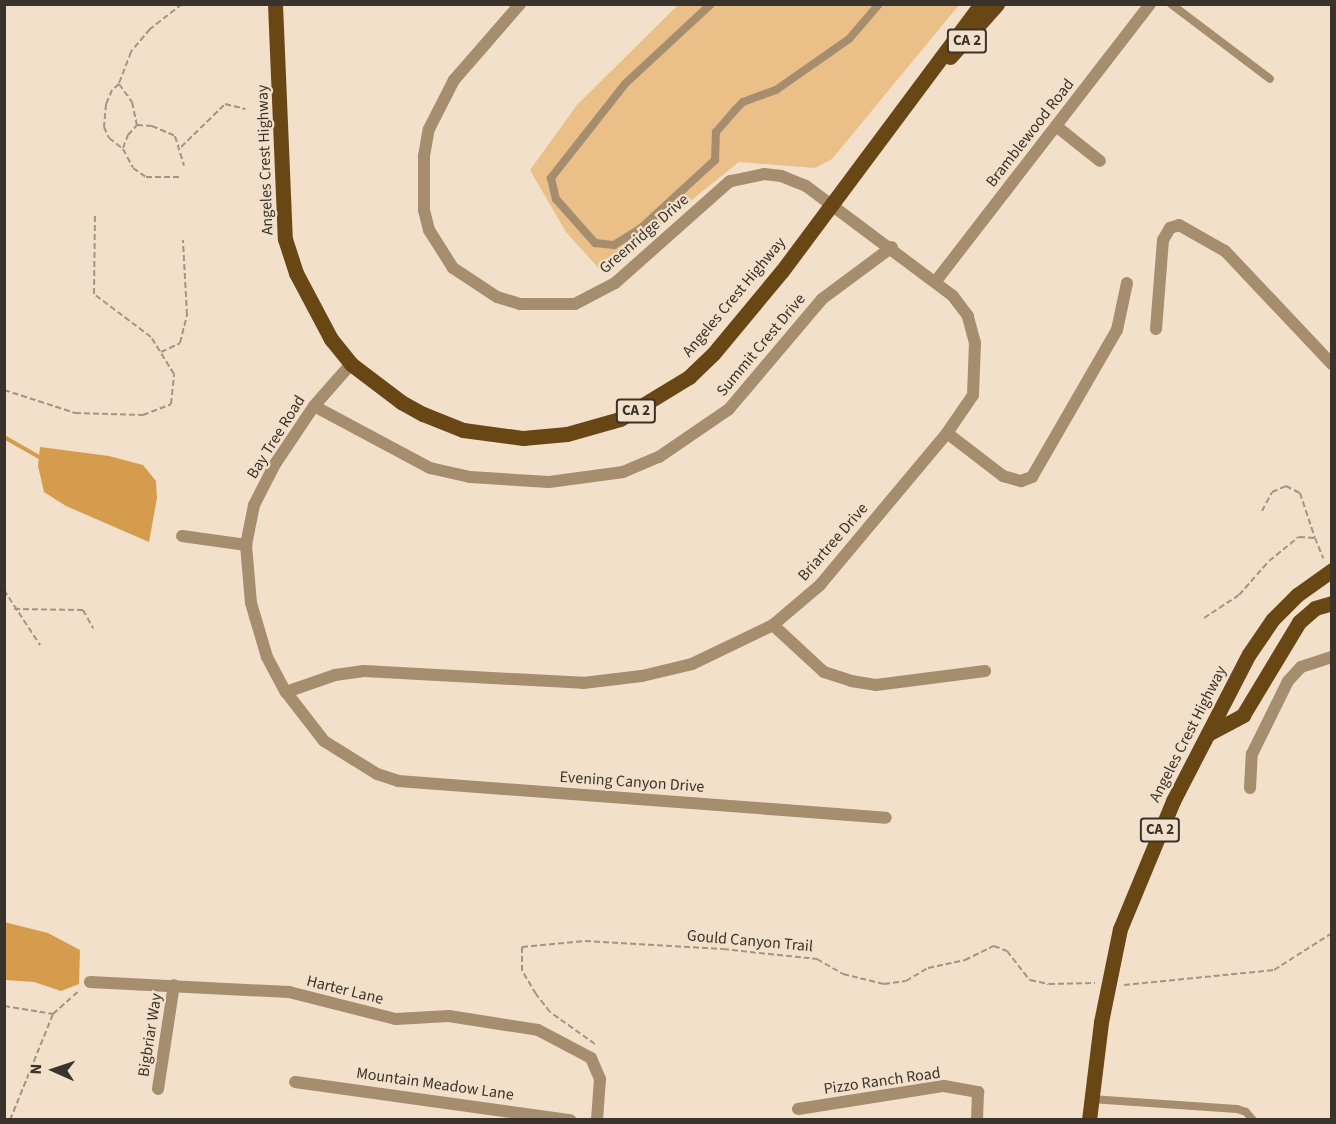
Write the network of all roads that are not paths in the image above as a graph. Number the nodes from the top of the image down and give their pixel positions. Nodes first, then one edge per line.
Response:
1 (274, 4) edge
2 (520, 4) edge
3 (711, 4) edge
4 (879, 4) edge
5 (981, 4) edge
6 (997, 4) edge
7 (1150, 4) edge
8 (1171, 4) edge
9 (933, 74) junction
10 (1270, 79) dead end
11 (1056, 126) junction
12 (1100, 161) dead end
13 (831, 205) junction
14 (892, 247) junction
15 (936, 281) junction
16 (1127, 284) dead end
17 (1156, 329) dead end
18 (351, 364) junction
19 (1332, 364) edge
20 (314, 406) junction
21 (946, 433) junction
22 (182, 536) dead end
23 (246, 545) junction
24 (1330, 573) edge
25 (1332, 603) edge
26 (773, 626) junction
27 (1332, 657) edge
28 (986, 671) dead end
29 (286, 692) junction
30 (1208, 734) junction
31 (377, 774) joint
32 (1250, 788) dead end
33 (886, 818) dead end
34 (90, 982) road end
35 (174, 985) junction
36 (295, 1082) dead end
37 (158, 1089) dead end
38 (1091, 1100) junction
39 (798, 1110) dead end
40 (570, 1119) edge
41 (597, 1119) edge
42 (977, 1119) edge
43 (1089, 1119) edge
44 (1253, 1119) edge

1 - 18 main road, Angeles Crest Highway / CA 2
2 - 13 street, Greenridge Drive
3 - 4 lane
5 - 9 main road, Angeles Crest Highway / CA 2
6 - 9 main road, Angeles Crest Highway / CA 2
7 - 11 street, Bramblewood Road
8 - 10 lane
9 - 13 main road, Angeles Crest Highway / CA 2
11 - 12 street
11 - 15 street, Bramblewood Road
13 - 14 street, Briartree Drive
13 - 18 main road, Angeles Crest Highway / CA 2
14 - 15 street, Briartree Drive
14 - 20 street, Summit Crest Drive
15 - 21 street, Briartree Drive
16 - 21 street
17 - 19 street
18 - 20 street, Bay Tree Road
20 - 23 street, Bay Tree Road
21 - 26 street, Briartree Drive
22 - 23 street
23 - 29 street, Bay Tree Road
24 - 30 main road, Angeles Crest Highway / CA 2
25 - 30 main road
26 - 28 street
26 - 29 street, Briartree Drive
27 - 32 street
29 - 31 street, Bay Tree Road
30 - 38 main road, Angeles Crest Highway / CA 2, bridge
31 - 33 street, Evening Canyon Drive
34 - 35 street, Harter Lane
35 - 37 street, Bigbriar Way
35 - 41 street, Harter Lane
36 - 40 street, Mountain Meadow Lane
38 - 43 main road, Angeles Crest Highway / CA 2
38 - 44 lane
39 - 42 street, Pizzo Ranch Road

